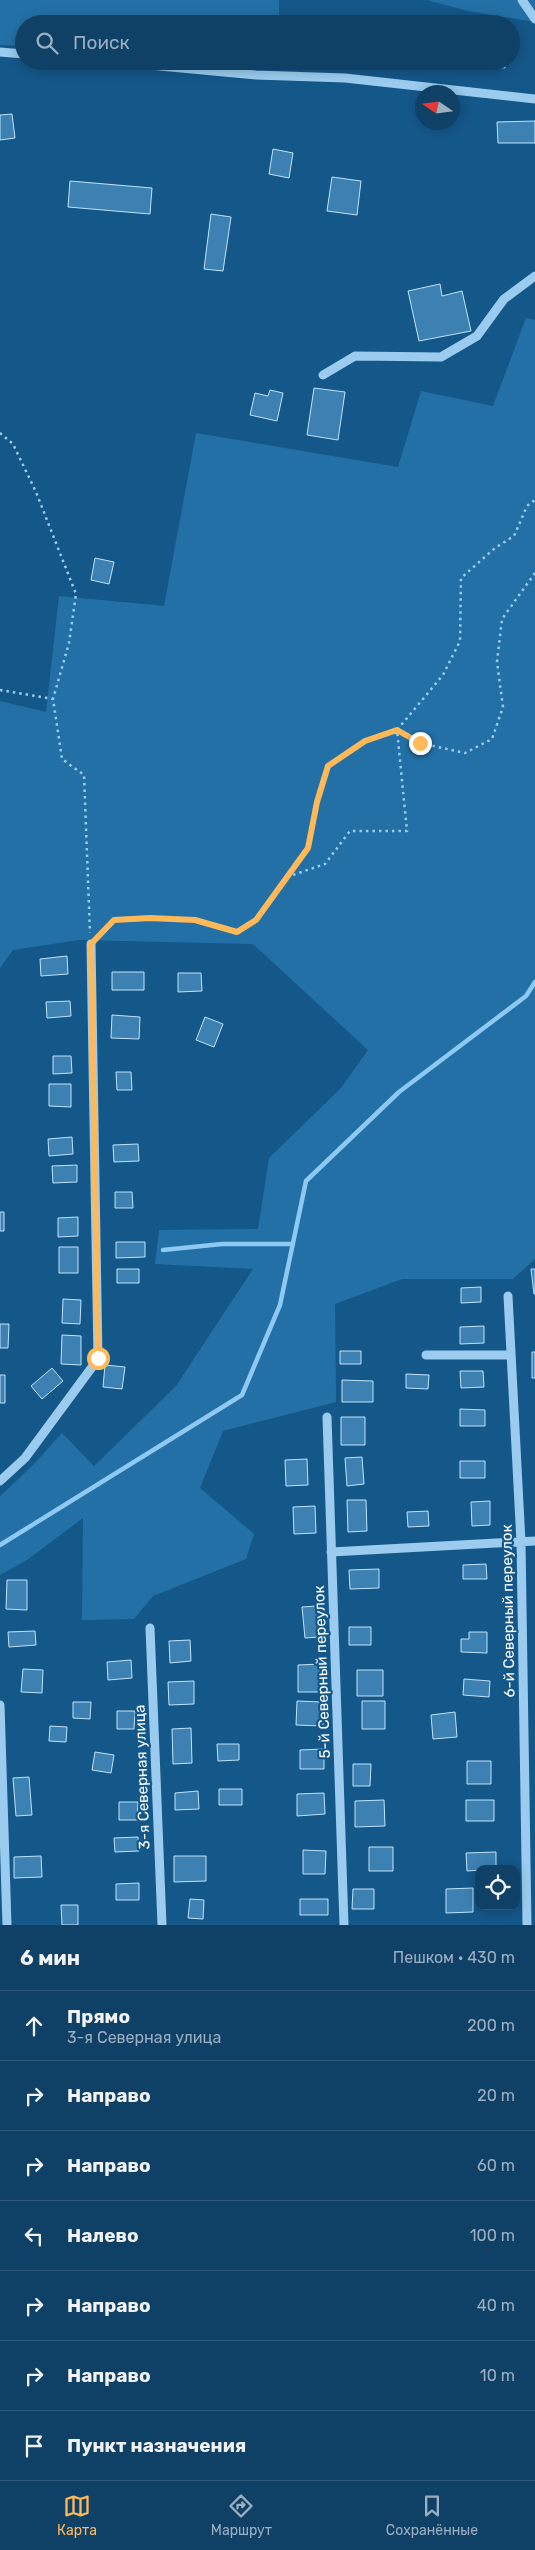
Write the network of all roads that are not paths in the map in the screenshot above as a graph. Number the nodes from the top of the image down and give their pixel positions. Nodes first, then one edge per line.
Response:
1 (522, 0) edge
2 (535, 20) edge
3 (0, 52) edge
4 (15, 53) edge
5 (203, 70) edge
6 (535, 99) edge
7 (535, 276) edge
8 (323, 375) dead end
9 (91, 944) road end
10 (508, 1296) dead end
11 (511, 1354) junction
12 (426, 1355) dead end
13 (327, 1417) dead end
14 (0, 1481) edge
15 (535, 1541) edge
16 (521, 1542) junction
17 (331, 1552) junction
18 (150, 1628) dead end
19 (0, 1705) edge
20 (7, 1925) edge
21 (162, 1925) edge
22 (344, 1925) edge
23 (527, 1925) edge

1 - 2 street
3 - 4 street
5 - 6 street
7 - 8 street
9 - 14 street
10 - 11 street, 6-й Северный переулок
11 - 12 street
11 - 16 street, 6-й Северный переулок
13 - 17 street, 5-й Северный переулок
15 - 16 street
16 - 17 street
16 - 23 street, 6-й Северный переулок
17 - 22 street, 5-й Северный переулок
18 - 21 street, 3-я Северная улица
19 - 20 street

